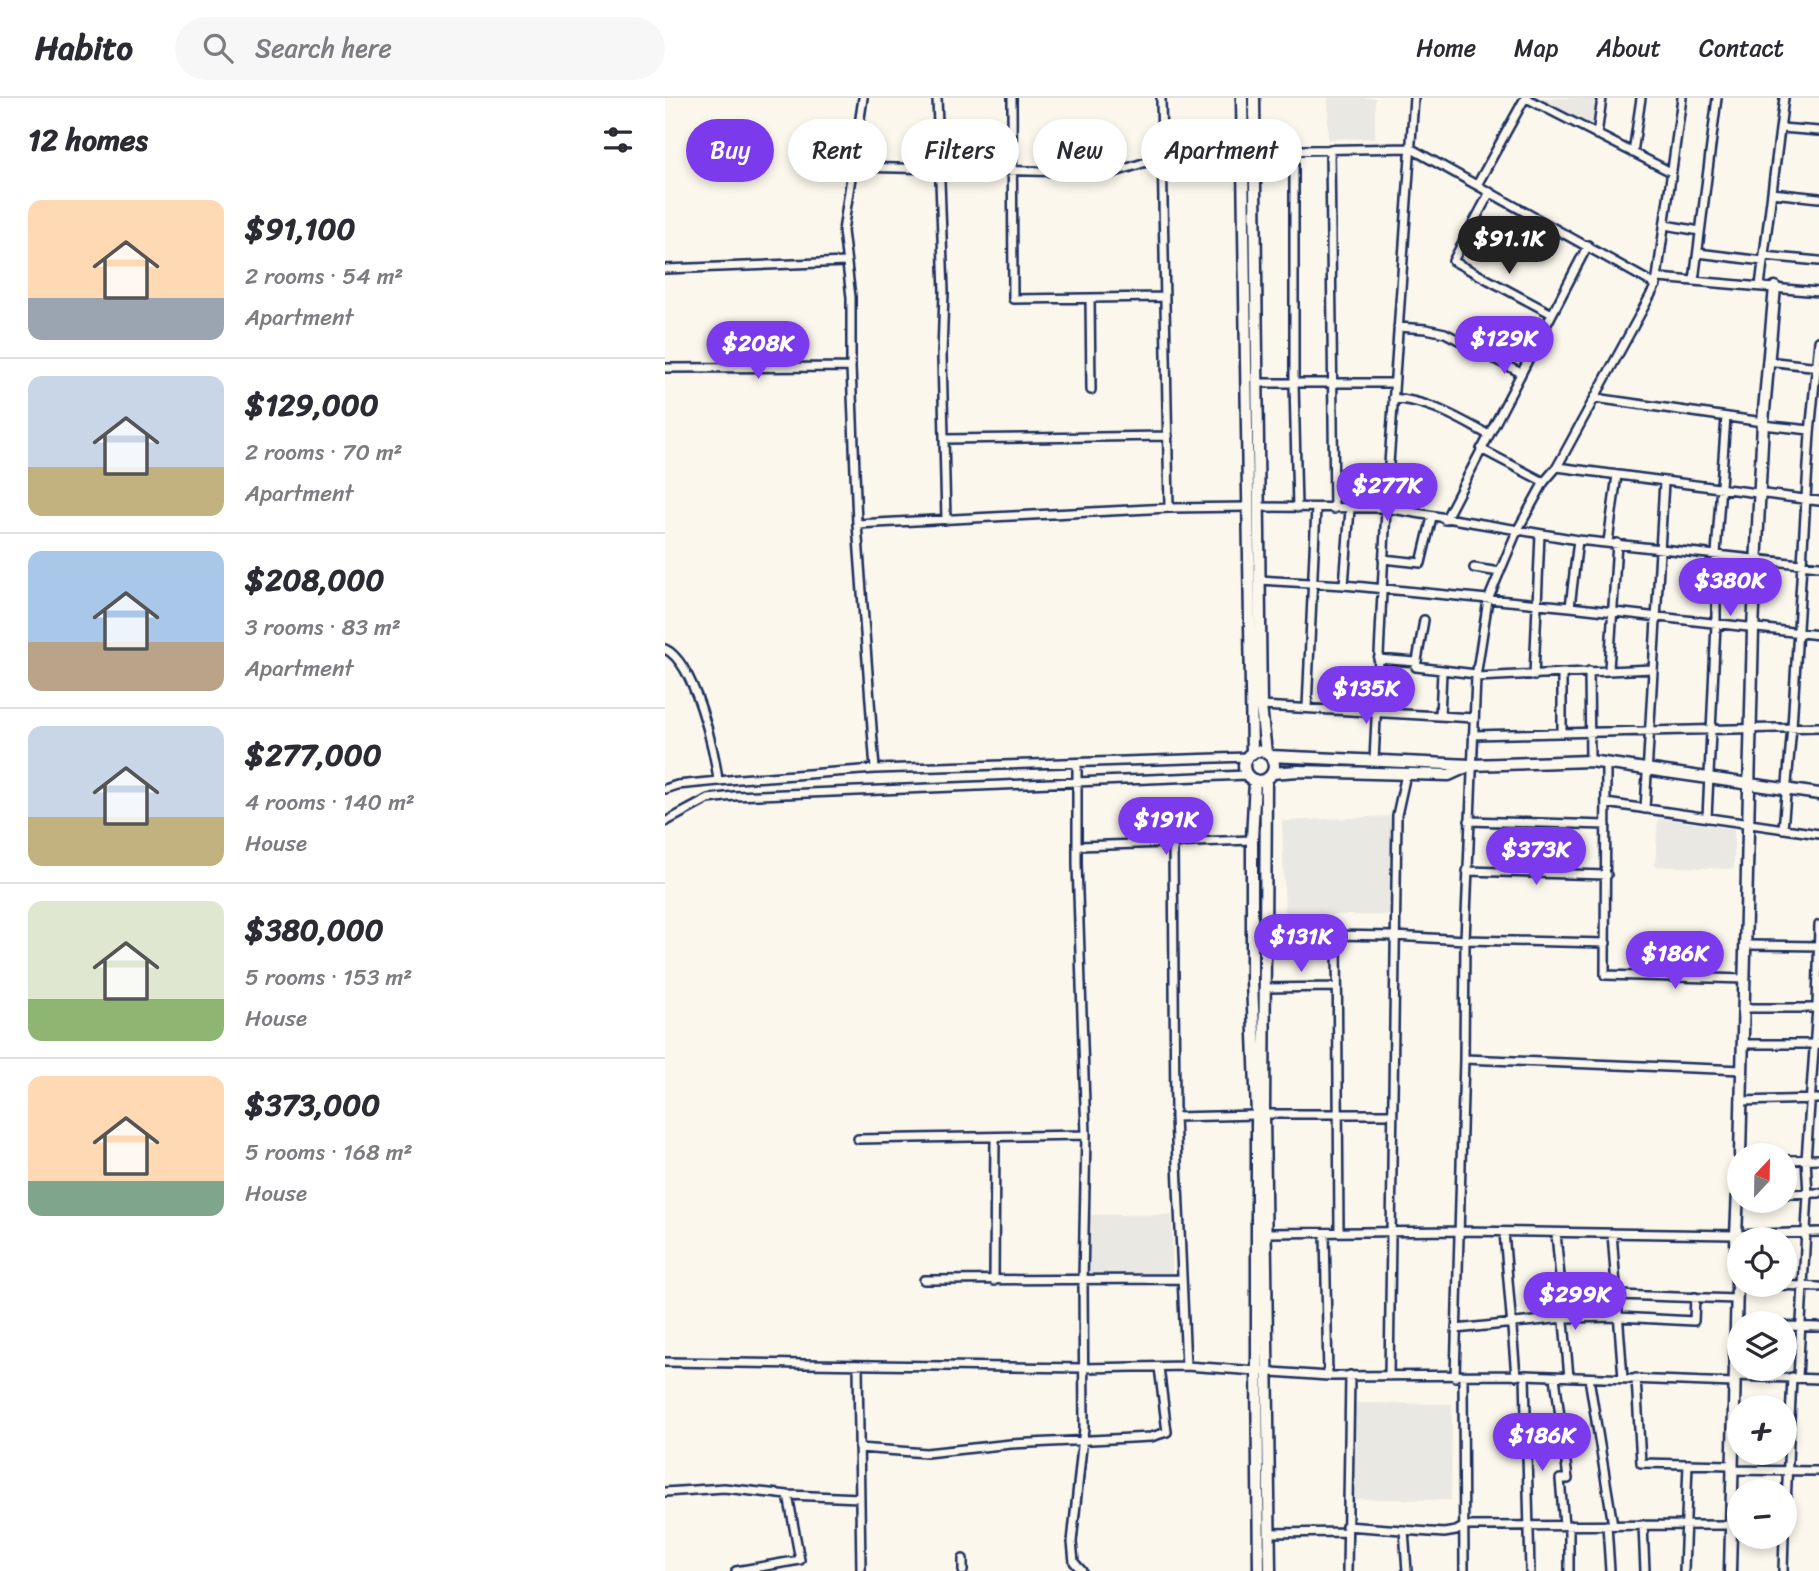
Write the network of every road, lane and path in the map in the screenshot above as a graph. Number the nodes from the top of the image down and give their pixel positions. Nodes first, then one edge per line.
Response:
1 (863, 98) edge
2 (937, 98) edge
3 (1011, 98) edge
4 (1161, 98) edge
5 (1242, 98) edge
6 (1254, 98) edge
7 (1414, 98) edge
8 (1526, 98) edge
9 (1602, 98) edge
10 (1641, 98) edge
11 (1682, 98) edge
12 (1717, 98) edge
13 (1784, 98) edge
14 (860, 119) edge
15 (937, 119) edge
16 (1012, 119) edge
17 (1161, 119) edge
18 (1242, 119) edge
19 (1254, 119) edge
20 (1781, 128) junction
21 (1819, 131) edge
22 (1597, 135) junction
23 (1410, 148) junction
24 (1330, 149) junction
25 (1302, 150) edge
26 (1633, 153) junction
27 (1141, 163) edge
28 (1019, 170) edge
29 (1671, 172) junction
30 (851, 182) edge
31 (939, 182) edge
32 (1013, 182) edge
33 (1163, 182) edge
34 (1243, 182) edge
35 (1254, 182) edge
36 (1294, 182) edge
37 (1477, 185) junction
38 (1490, 192) junction
39 (1772, 194) junction
40 (1819, 198) edge
41 (1665, 225) junction
42 (1700, 231) junction
43 (1588, 245) junction
44 (1698, 253) junction
45 (1764, 258) junction
46 (1819, 261) edge
47 (847, 262) junction
48 (665, 269) edge
49 (1658, 281) junction
50 (1695, 281) junction
51 (1760, 286) junction
52 (1775, 288) junction
53 (1819, 292) edge
54 (1165, 297) junction
55 (1090, 298) junction
56 (1552, 314) junction
57 (1398, 327) junction
58 (1819, 341) edge
59 (1767, 361) junction
60 (851, 367) junction
61 (1818, 367) edge
62 (665, 368) edge
63 (1521, 373) junction
64 (1332, 382) junction
65 (1257, 383) junction
66 (1294, 383) junction
67 (1394, 383) junction
68 (1091, 390) dead end
69 (1393, 398) junction
70 (1595, 398) junction
71 (1725, 417) junction
72 (1763, 423) junction
73 (1810, 431) junction
74 (1819, 433) edge
75 (1489, 435) junction
76 (1168, 436) junction
77 (944, 439) junction
78 (1482, 449) junction
79 (1557, 467) junction
80 (1616, 475) junction
81 (1544, 482) junction
82 (1664, 482) junction
83 (1722, 489) junction
84 (1761, 494) junction
85 (1806, 500) junction
86 (1819, 502) edge
87 (1253, 507) junction
88 (1169, 508) junction
89 (1297, 508) junction
90 (1315, 508) junction
91 (1334, 509) junction
92 (1349, 509) junction
93 (1386, 509) junction
94 (1432, 517) junction
95 (946, 520) junction
96 (1445, 520) junction
97 (857, 524) junction
98 (1517, 531) junction
99 (1540, 534) junction
100 (1578, 540) junction
101 (1608, 542) junction
102 (1617, 543) junction
103 (1659, 549) junction
104 (1716, 554) junction
105 (1383, 559) junction
106 (1757, 559) junction
107 (1802, 564) junction
108 (1819, 566) edge
109 (1474, 568) dead end
110 (1500, 572) junction
111 (1259, 580) junction
112 (1312, 583) junction
113 (1344, 585) junction
114 (1382, 589) junction
115 (1488, 600) junction
116 (1535, 605) junction
117 (1570, 607) junction
118 (1613, 612) junction
119 (1656, 617) junction
120 (1424, 620) dead end
121 (1716, 624) junction
122 (1753, 629) junction
123 (1797, 632) junction
124 (1819, 635) edge
125 (665, 649) edge
126 (1378, 659) junction
127 (1416, 662) junction
128 (1609, 669) junction
129 (1652, 669) junction
130 (1589, 671) junction
131 (1442, 672) junction
132 (1562, 673) junction
133 (1476, 676) junction
134 (1534, 676) junction
135 (1261, 706) junction
136 (1307, 708) junction
137 (1376, 712) junction
138 (1440, 716) junction
139 (1474, 718) junction
140 (1792, 727) junction
141 (1819, 727) edge
142 (1749, 728) junction
143 (1711, 729) junction
144 (1648, 731) junction
145 (1562, 732) junction
146 (1591, 732) junction
147 (1473, 735) junction
148 (1250, 755) junction
149 (1268, 755) junction
150 (1374, 761) junction
151 (1590, 761) junction
152 (1077, 764) junction
153 (1606, 764) junction
154 (1471, 765) junction
155 (875, 769) junction
156 (1646, 770) junction
157 (1406, 774) junction
158 (1260, 777) junction
159 (1709, 778) junction
160 (718, 781) junction
161 (1077, 781) junction
162 (1750, 784) junction
163 (665, 789) edge
164 (1788, 790) junction
165 (1819, 794) edge
166 (1606, 803) junction
167 (1645, 809) junction
168 (1707, 818) junction
169 (1469, 821) junction
170 (665, 822) edge
171 (1749, 824) junction
172 (1606, 825) junction
173 (1783, 829) junction
174 (1819, 834) edge
175 (1252, 840) junction
176 (1173, 843) junction
177 (1079, 846) junction
178 (1467, 871) junction
179 (1607, 874) junction
180 (1819, 925) edge
181 (1263, 934) junction
182 (1337, 936) junction
183 (1394, 936) junction
184 (1465, 940) junction
185 (1606, 943) junction
186 (1746, 945) junction
187 (1818, 946) edge
188 (1745, 979) junction
189 (1336, 987) junction
190 (1265, 988) junction
191 (1744, 1008) junction
192 (1818, 1009) edge
193 (1743, 1044) junction
194 (1816, 1044) edge
195 (1464, 1059) junction
196 (1742, 1070) junction
197 (1815, 1099) edge
198 (1740, 1101) junction
199 (1338, 1113) junction
200 (1261, 1114) junction
201 (1391, 1114) junction
202 (1175, 1117) junction
203 (1086, 1135) junction
204 (995, 1137) junction
205 (858, 1139) dead end
206 (1740, 1143) edge
207 (1819, 1159) edge
208 (1797, 1160) edge
209 (1807, 1160) junction
210 (1819, 1193) edge
211 (1797, 1194) edge
212 (1808, 1194) junction
213 (1459, 1231) junction
214 (1339, 1232) junction
215 (1391, 1232) junction
216 (1504, 1232) junction
217 (1819, 1232) edge
218 (1266, 1233) junction
219 (1325, 1233) junction
220 (1556, 1233) junction
221 (1612, 1233) junction
222 (1797, 1233) edge
223 (1807, 1233) junction
224 (1727, 1235) edge
225 (1182, 1279) junction
226 (924, 1280) dead end
227 (1083, 1280) junction
228 (995, 1281) junction
229 (1797, 1286) edge
230 (1803, 1286) junction
231 (1819, 1287) edge
232 (1617, 1295) junction
233 (1695, 1297) junction
234 (1737, 1299) joint
235 (1737, 1311) edge
236 (1618, 1317) junction
237 (1564, 1318) junction
238 (1512, 1324) junction
239 (1797, 1327) edge
240 (1801, 1327) junction
241 (1819, 1327) edge
242 (1457, 1329) junction
243 (1797, 1360) edge
244 (665, 1362) edge
245 (857, 1365) junction
246 (1187, 1366) junction
247 (1159, 1367) junction
248 (1083, 1368) junction
249 (1262, 1370) junction
250 (1350, 1375) junction
251 (1525, 1375) junction
252 (1328, 1376) junction
253 (1389, 1376) junction
254 (1516, 1376) junction
255 (1459, 1377) junction
256 (1555, 1377) junction
257 (1569, 1377) junction
258 (1797, 1377) edge
259 (1589, 1378) junction
260 (1623, 1378) junction
261 (1636, 1378) junction
262 (1819, 1379) edge
263 (1727, 1380) edge
264 (1734, 1381) edge
265 (1795, 1381) edge
266 (1083, 1439) junction
267 (859, 1448) junction
268 (1688, 1464) junction
269 (1731, 1467) junction
270 (1788, 1470) junction
271 (1819, 1471) edge
272 (1731, 1479) edge
273 (1788, 1479) edge
274 (665, 1492) edge
275 (788, 1495) junction
276 (860, 1498) junction
277 (1566, 1525) junction
278 (1610, 1525) junction
279 (1643, 1525) junction
280 (1685, 1525) junction
281 (1727, 1525) edge
282 (1465, 1526) junction
283 (1529, 1526) junction
284 (1346, 1529) junction
285 (1404, 1530) junction
286 (1269, 1534) junction
287 (1730, 1549) edge
288 (1784, 1549) edge
289 (963, 1559) dead end
290 (736, 1571) edge
291 (861, 1571) edge
292 (963, 1571) edge
293 (1081, 1571) edge
294 (1259, 1571) edge
295 (1270, 1571) edge
296 (1347, 1571) edge
297 (1407, 1571) edge
298 (1464, 1571) edge
299 (1529, 1571) edge
300 (1569, 1571) edge
301 (1610, 1571) edge
302 (1645, 1571) edge
303 (1683, 1571) edge
304 (1730, 1571) edge
305 (1783, 1571) edge

1 - 14 street
2 - 15 street
3 - 16 street
4 - 17 street
5 - 18 street
6 - 19 street
7 - 23 street
8 - 22 street
8 - 37 street
9 - 22 street
10 - 26 street
11 - 29 street
12 - 42 street
13 - 20 street
20 - 21 street
20 - 39 street
22 - 26 street
23 - 24 street
23 - 37 street
23 - 57 street
24 - 25 street
24 - 64 street
26 - 29 street
27 - 28 street
29 - 41 street
30 - 47 street
31 - 77 street
32 - 55 street
33 - 54 street
34 - 87 street
35 - 65 street
36 - 66 street
37 - 38 street
38 - 43 street
38 - 56 street
39 - 40 street
39 - 45 street
41 - 42 street
41 - 49 street
42 - 44 street
43 - 49 street
43 - 56 street
44 - 45 street
44 - 50 street
45 - 46 street
45 - 51 street
47 - 48 street
47 - 60 street
49 - 50 street
49 - 70 street
50 - 51 street
51 - 52 street
52 - 53 street
52 - 59 street
54 - 55 street
54 - 76 street
55 - 68 street
56 - 63 street
57 - 63 street
57 - 67 street
58 - 61 street
59 - 61 street
59 - 72 street
60 - 62 street
60 - 97 street
61 - 73 street
63 - 75 street
64 - 66 street
64 - 67 street
64 - 91 street
65 - 66 street
65 - 87 street
66 - 89 street
67 - 69 street
69 - 75 street
69 - 93 street
70 - 71 street
70 - 79 street
71 - 72 street
71 - 83 street
72 - 73 street
72 - 84 street
73 - 74 street
73 - 85 street
75 - 78 street
76 - 77 street
76 - 88 street
77 - 95 street
78 - 81 street
78 - 96 street
79 - 80 street
79 - 81 street
80 - 82 street
80 - 101 street
81 - 98 street
82 - 83 street
82 - 103 street
83 - 84 street
83 - 104 street
84 - 85 street
84 - 106 street
85 - 86 street
85 - 107 street
87 - 88 street
87 - 89 street
87 - 111 street
87 - 148 street
88 - 95 street
89 - 90 street
90 - 91 street
90 - 112 street
91 - 92 street
92 - 93 street
92 - 113 street
93 - 94 street
93 - 105 street
94 - 96 street
94 - 105 street
95 - 97 street
96 - 98 street
97 - 155 street
98 - 99 street
98 - 110 street
99 - 100 street
99 - 116 street
100 - 101 street
100 - 117 street
101 - 102 street
102 - 103 street
102 - 118 street
103 - 104 street
103 - 119 street
104 - 106 street
104 - 121 street
105 - 114 street
106 - 107 street
106 - 122 street
107 - 108 street
107 - 123 street
109 - 110 street
110 - 115 street
111 - 112 street
111 - 135 street
112 - 113 street
112 - 136 street
113 - 114 street
114 - 115 street
114 - 126 street
115 - 116 street
115 - 133 street
116 - 117 street
116 - 134 street
117 - 118 street
118 - 119 street
118 - 128 street
119 - 121 street
119 - 129 street
120 - 127 street
121 - 122 street
121 - 143 street
122 - 123 street
122 - 142 street
123 - 124 street
123 - 140 street
125 - 160 street
126 - 127 street
126 - 137 street
127 - 131 street
128 - 129 street
128 - 130 street
129 - 144 street
130 - 132 street
130 - 146 street
131 - 133 street
131 - 138 street
132 - 134 street
132 - 145 street
133 - 134 street
133 - 139 street
135 - 136 street
135 - 149 street
136 - 137 street
137 - 138 street
137 - 150 street
138 - 139 street
139 - 147 street
140 - 141 street
140 - 142 street
140 - 164 street
142 - 143 street
142 - 162 street
143 - 144 street
143 - 159 street
144 - 146 street
144 - 156 street
145 - 146 street
145 - 147 street
146 - 151 street
147 - 154 street
148 - 149 street
148 - 152 street
148 - 158 street
149 - 150 street
149 - 158 street
150 - 154 street
151 - 153 street
151 - 154 street
152 - 155 street
152 - 161 street
153 - 156 street
153 - 166 street
154 - 157 street
154 - 169 street
155 - 160 street
156 - 159 street
156 - 167 street
157 - 158 street
157 - 183 street
158 - 161 street
158 - 175 street
158 - 181 street
159 - 162 street
159 - 168 street
160 - 163 street
161 - 170 street
161 - 177 street
162 - 164 street
162 - 171 street
164 - 165 street
164 - 173 street
166 - 167 street
166 - 172 street
167 - 168 street
168 - 171 street
169 - 172 street
169 - 178 street
171 - 173 street
171 - 186 street
172 - 179 street
173 - 174 street
175 - 176 street
175 - 200 street
176 - 177 street
176 - 202 street
177 - 203 street
178 - 179 street
178 - 184 street
179 - 185 street
180 - 187 street
181 - 182 street
181 - 190 street
182 - 183 street
182 - 189 street
183 - 184 street
183 - 201 street
184 - 185 street
184 - 195 street
185 - 188 street
186 - 187 street
186 - 188 street
187 - 192 street
188 - 191 street
189 - 190 street
189 - 199 street
190 - 200 street
191 - 192 street
191 - 193 street
192 - 194 street
193 - 194 street
193 - 196 street
194 - 197 street
195 - 196 street
195 - 213 street
196 - 198 street
197 - 198 street
197 - 209 street
198 - 206 street
199 - 200 street
199 - 201 street
199 - 214 street
200 - 202 street
200 - 218 street
200 - 249 street
201 - 215 street
202 - 225 street
203 - 204 street
203 - 227 street
204 - 205 street
204 - 228 street
207 - 209 street
208 - 209 street
209 - 212 street
210 - 212 street
211 - 212 street
212 - 223 street
213 - 215 street
213 - 216 street
213 - 242 street
214 - 215 street
214 - 219 street
215 - 253 street
216 - 220 street
216 - 238 street
217 - 223 street
218 - 219 street
218 - 249 street
219 - 252 street
220 - 221 street
220 - 237 street
221 - 224 street
221 - 232 street
222 - 223 street
223 - 230 street
225 - 227 street
225 - 246 street
226 - 228 street
227 - 228 street
227 - 248 street
229 - 230 street
230 - 231 street
230 - 240 street
232 - 233 street
232 - 236 street
233 - 234 street
233 - 236 street
234 - 235 street
236 - 237 street
236 - 260 street
237 - 238 street
237 - 257 street
238 - 242 street
238 - 254 street
239 - 240 street
240 - 241 street
240 - 243 street
242 - 255 street
244 - 245 street
245 - 248 street
245 - 267 street
246 - 247 street
246 - 249 street
247 - 248 street
247 - 266 street
248 - 266 street
249 - 252 street
249 - 286 street
249 - 294 street
250 - 252 street
250 - 253 street
250 - 284 street
251 - 254 street
251 - 256 street
251 - 283 street
253 - 255 street
254 - 255 street
255 - 282 street
256 - 257 street
256 - 277 street
257 - 259 street
258 - 262 street
259 - 260 street
259 - 278 street
260 - 261 street
261 - 263 street
261 - 268 street
264 - 269 street
265 - 270 street
266 - 267 street
266 - 293 street
267 - 276 street
268 - 269 street
268 - 280 street
269 - 270 street
269 - 272 street
270 - 271 street
270 - 273 street
274 - 275 street
275 - 276 street
275 - 290 street
276 - 291 street
277 - 278 street
277 - 283 street
277 - 300 street
278 - 279 street
278 - 301 street
279 - 280 street
279 - 302 street
280 - 281 street
280 - 303 street
282 - 283 street
282 - 285 street
282 - 298 street
283 - 299 street
284 - 285 street
284 - 286 street
284 - 296 street
285 - 297 street
286 - 295 street
287 - 304 street
288 - 305 street
289 - 292 street

